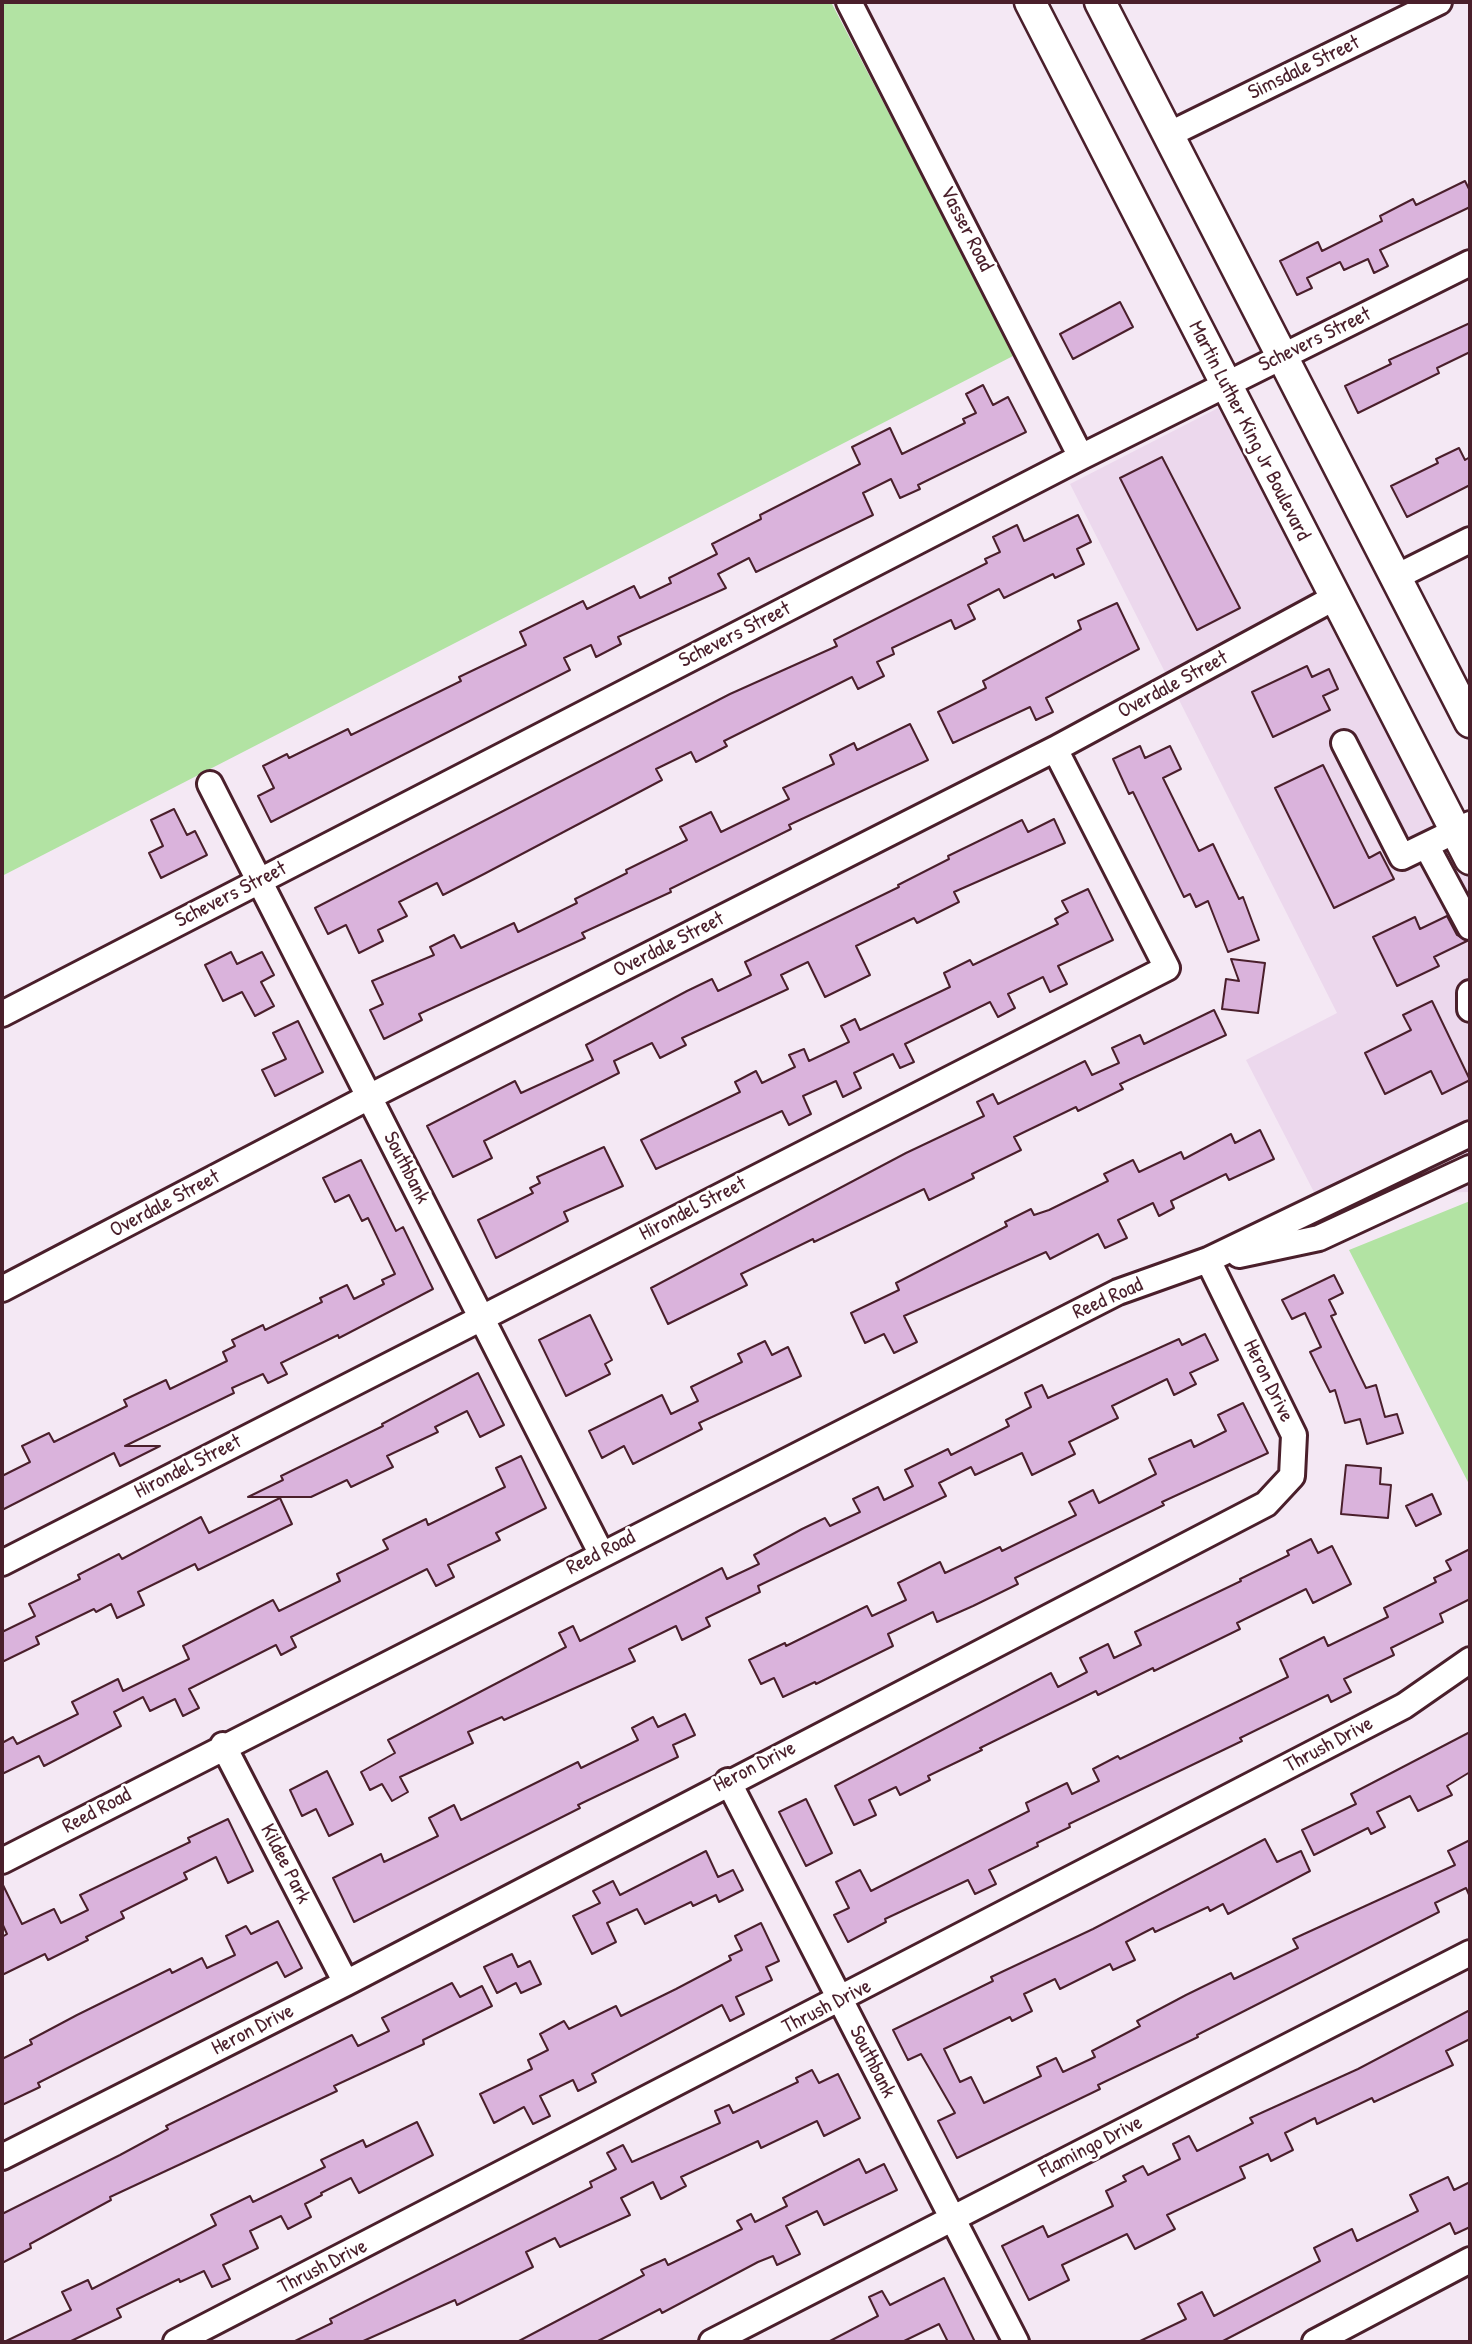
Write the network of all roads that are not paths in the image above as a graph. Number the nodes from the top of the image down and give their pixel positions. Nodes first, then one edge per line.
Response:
1 (849, 2) edge
2 (1030, 2) edge
3 (1100, 2) edge
4 (1439, 2) edge
5 (1170, 134) junction
6 (1470, 263) edge
7 (1282, 357) junction
8 (1225, 384) junction
9 (1081, 457) junction
10 (1470, 540) edge
11 (1394, 578) junction
12 (1335, 598) junction
13 (1470, 722) edge
14 (1344, 743) dead end
15 (1055, 749) junction
16 (210, 784) dead end
17 (1463, 827) edge
18 (1427, 847) junction
19 (1470, 859) edge
20 (259, 880) junction
21 (1470, 927) edge
22 (2, 1014) edge
23 (369, 1097) junction
24 (1470, 1134) edge
25 (1470, 1168) edge
26 (1208, 1260) junction
27 (2, 1289) edge
28 (481, 1316) junction
29 (601, 1553) junction
30 (2, 1563) edge
31 (1470, 1660) edge
32 (223, 1745) junction
33 (728, 1781) junction
34 (2, 1861) edge
35 (1470, 1952) edge
36 (346, 1983) junction
37 (840, 2000) junction
38 (2, 2157) edge
39 (953, 2218) junction
40 (1470, 2260) edge
41 (176, 2342) edge
42 (712, 2342) edge
43 (1016, 2342) edge
44 (1315, 2342) edge

1 - 9 street, Vasser Road
2 - 8 main road, Martin Luther King Jr Boulevard
3 - 5 main road
4 - 5 street, Simsdale Street
5 - 7 main road
6 - 7 street, Schevers Street
7 - 8 street, Schevers Street
7 - 11 main road
8 - 9 street, Schevers Street
8 - 12 main road, Martin Luther King Jr Boulevard
9 - 20 street, Schevers Street
10 - 11 street
11 - 13 main road
12 - 15 street, Overdale Street
12 - 17 main road, Martin Luther King Jr Boulevard
14 - 18 street
15 - 23 street, Overdale Street
15 - 28 street, Hirondel Street
16 - 20 street, Southbank
17 - 18 street
17 - 19 main road, Martin Luther King Jr Boulevard
18 - 21 street
20 - 22 street, Schevers Street
20 - 23 street, Southbank
23 - 27 street, Overdale Street
23 - 28 street, Southbank
24 - 26 street, Reed Road
25 - 26 street, Reed Road
26 - 29 street, Reed Road
26 - 33 street, Heron Drive
28 - 29 street, Southbank
28 - 30 street, Hirondel Street
29 - 32 street, Reed Road
31 - 37 street, Thrush Drive
32 - 34 street, Reed Road
32 - 36 street, Kildee Park
33 - 36 street, Heron Drive
33 - 37 street, Southbank
35 - 39 street, Flamingo Drive
36 - 38 street, Heron Drive
37 - 39 street, Southbank
37 - 41 street, Thrush Drive
39 - 42 street, Flamingo Drive
39 - 43 street, Southbank
40 - 44 street

